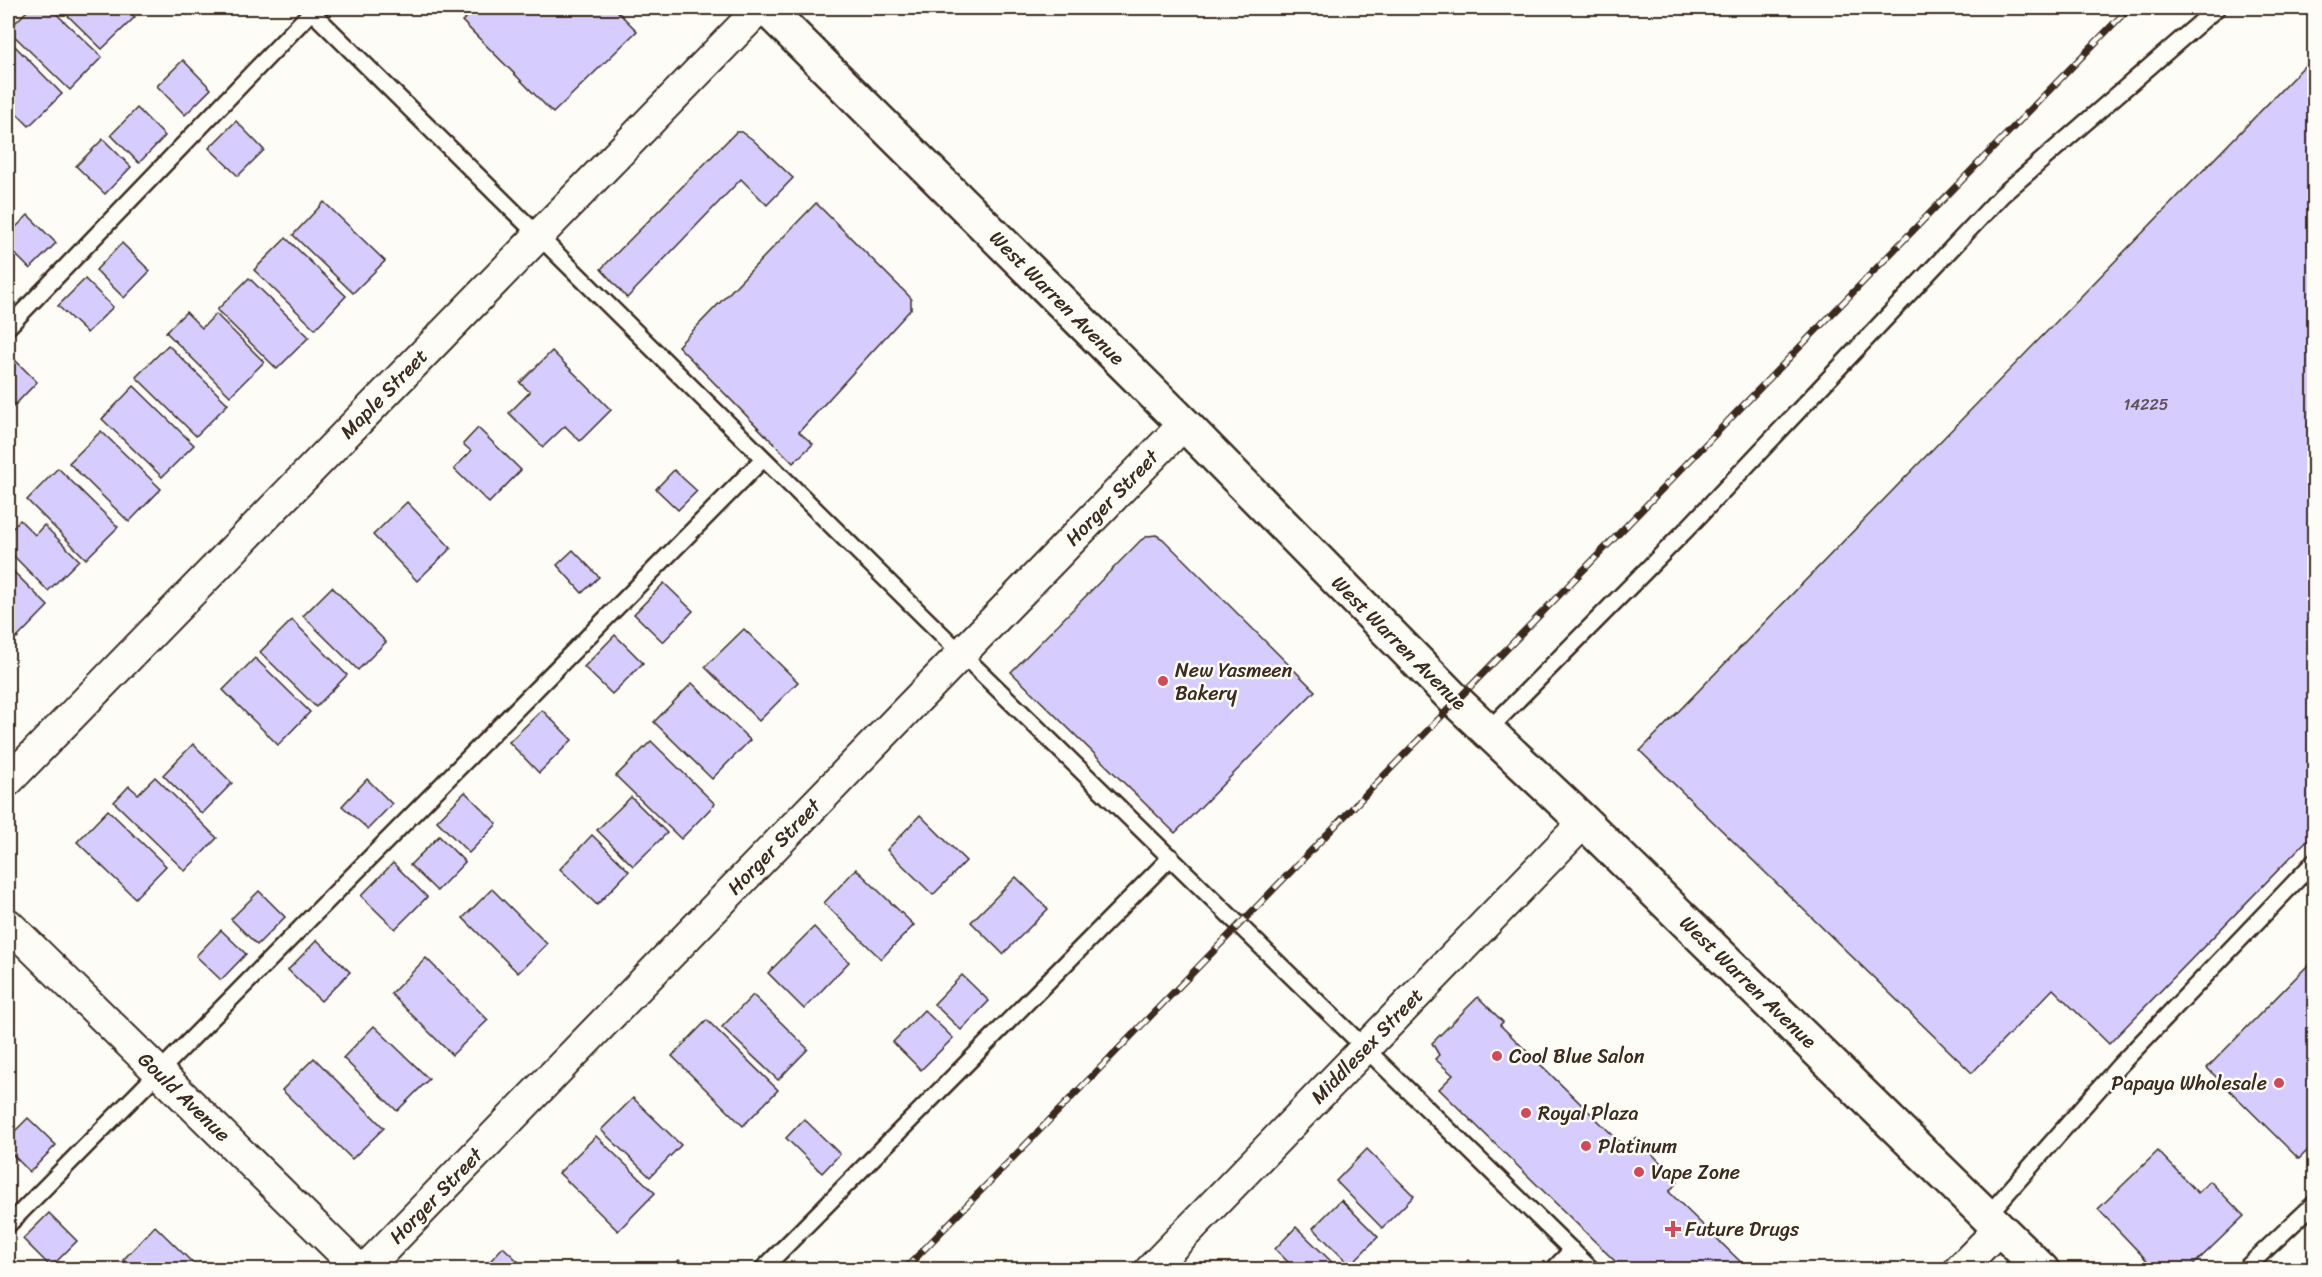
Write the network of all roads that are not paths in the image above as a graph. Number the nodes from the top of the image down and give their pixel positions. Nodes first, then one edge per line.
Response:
1 (760, 8) edge
2 (766, 8) edge
3 (2217, 8) edge
4 (310, 9) edge
5 (538, 236) junction
6 (8, 327) edge
7 (1184, 424) junction
8 (763, 459) junction
9 (962, 654) junction
10 (1487, 731) junction
11 (8, 781) edge
12 (1584, 822) junction
13 (1171, 857) junction
14 (2314, 862) edge
15 (8, 924) edge
16 (1366, 1047) junction
17 (158, 1071) junction
18 (2314, 1204) edge
19 (1993, 1222) junction
20 (8, 1225) edge
21 (1572, 1250) junction
22 (360, 1269) edge
23 (364, 1269) edge
24 (762, 1269) edge
25 (1150, 1269) edge
26 (1552, 1269) edge
27 (1592, 1269) edge
28 (1959, 1269) edge
29 (2042, 1269) edge
30 (2244, 1269) edge

1 - 5 street, Maple Street
2 - 7 main road, West Warren Avenue
3 - 10 lane
4 - 5 lane
4 - 6 lane
5 - 8 lane
5 - 11 street, Maple Street
7 - 9 street, Horger Street
7 - 10 main road, West Warren Avenue
8 - 9 lane
8 - 17 lane
9 - 13 lane
9 - 23 street, Horger Street
10 - 12 main road, West Warren Avenue
12 - 16 street, Middlesex Street
12 - 19 main road, West Warren Avenue
13 - 16 lane
13 - 24 lane
14 - 19 lane
15 - 17 street, Gould Avenue
16 - 21 lane
16 - 25 street, Middlesex Street
17 - 20 lane
17 - 22 street, Gould Avenue
18 - 30 lane
19 - 28 street
19 - 29 main road, West Warren Avenue
21 - 26 lane
21 - 27 lane

